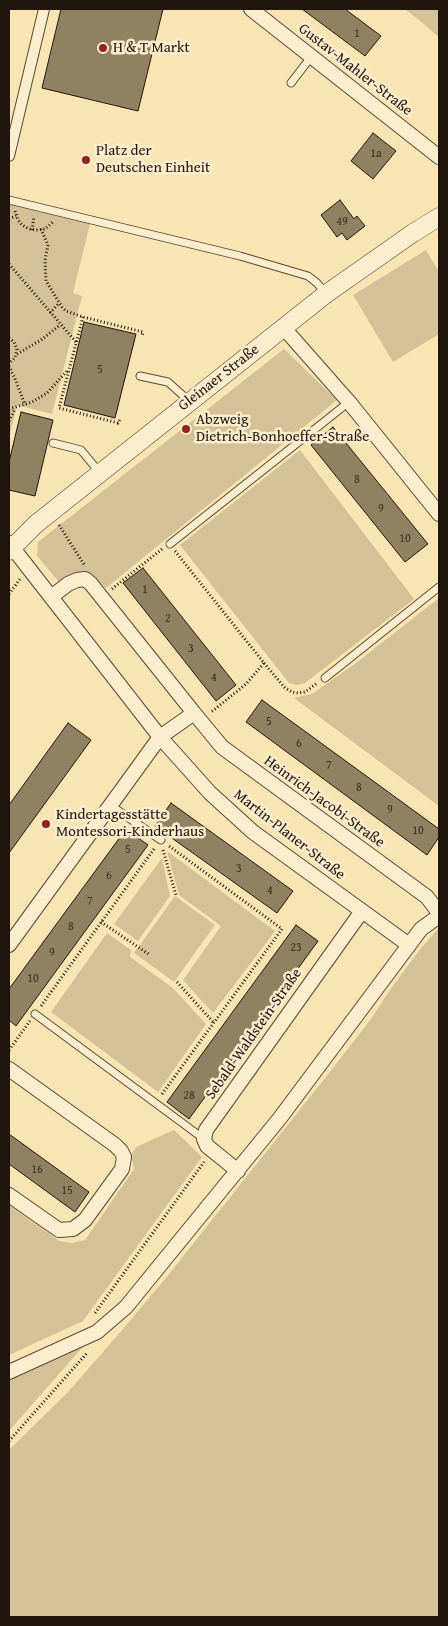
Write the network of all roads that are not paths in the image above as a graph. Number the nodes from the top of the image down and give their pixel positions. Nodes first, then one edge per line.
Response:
1 (44, 9) edge
2 (251, 9) edge
3 (312, 56) junction
4 (291, 82) dead end
5 (9, 156) edge
6 (439, 157) edge
7 (12, 201) edge
8 (439, 217) edge
9 (326, 294) junction
10 (283, 328) junction
11 (140, 376) dead end
12 (189, 402) junction
13 (350, 402) junction
14 (53, 443) dead end
15 (100, 473) junction
16 (439, 514) edge
17 (170, 544) road end
18 (10, 547) edge
19 (439, 588) edge
20 (51, 597) junction
21 (325, 678) road end
22 (197, 717) junction
23 (160, 737) junction
24 (110, 805) junction
25 (161, 840) road end
26 (362, 911) junction
27 (439, 914) edge
28 (10, 942) edge
29 (409, 945) junction
30 (35, 1014) road end
31 (9, 1069) edge
32 (204, 1139) junction
33 (238, 1171) junction
34 (9, 1195) edge
35 (9, 1372) edge

1 - 5 street
2 - 3 street, Gustav-Mahler-Straße
3 - 4 lane
3 - 6 street, Gustav-Mahler-Straße
7 - 9 lane
8 - 9 street, Gleinaer Straße
9 - 10 street, Gleinaer Straße
10 - 12 street, Gleinaer Straße
10 - 13 street
11 - 12 lane
12 - 15 street, Gleinaer Straße
13 - 16 street
13 - 17 lane
14 - 15 lane
15 - 18 street, Gleinaer Straße
18 - 20 street, Martin-Planer-Straße
19 - 21 lane
20 - 22 street, Heinrich-Jacobi-Straße
20 - 23 street, Martin-Planer-Straße
22 - 23 street
22 - 27 street, Heinrich-Jacobi-Straße
23 - 24 street
23 - 26 street, Martin-Planer-Straße
24 - 25 lane
24 - 28 street
26 - 29 street, Martin-Planer-Straße
26 - 32 street, Sebald-Waldstein-Straße
27 - 29 street
29 - 33 street
30 - 32 lane
31 - 34 street
32 - 33 street
33 - 35 street

